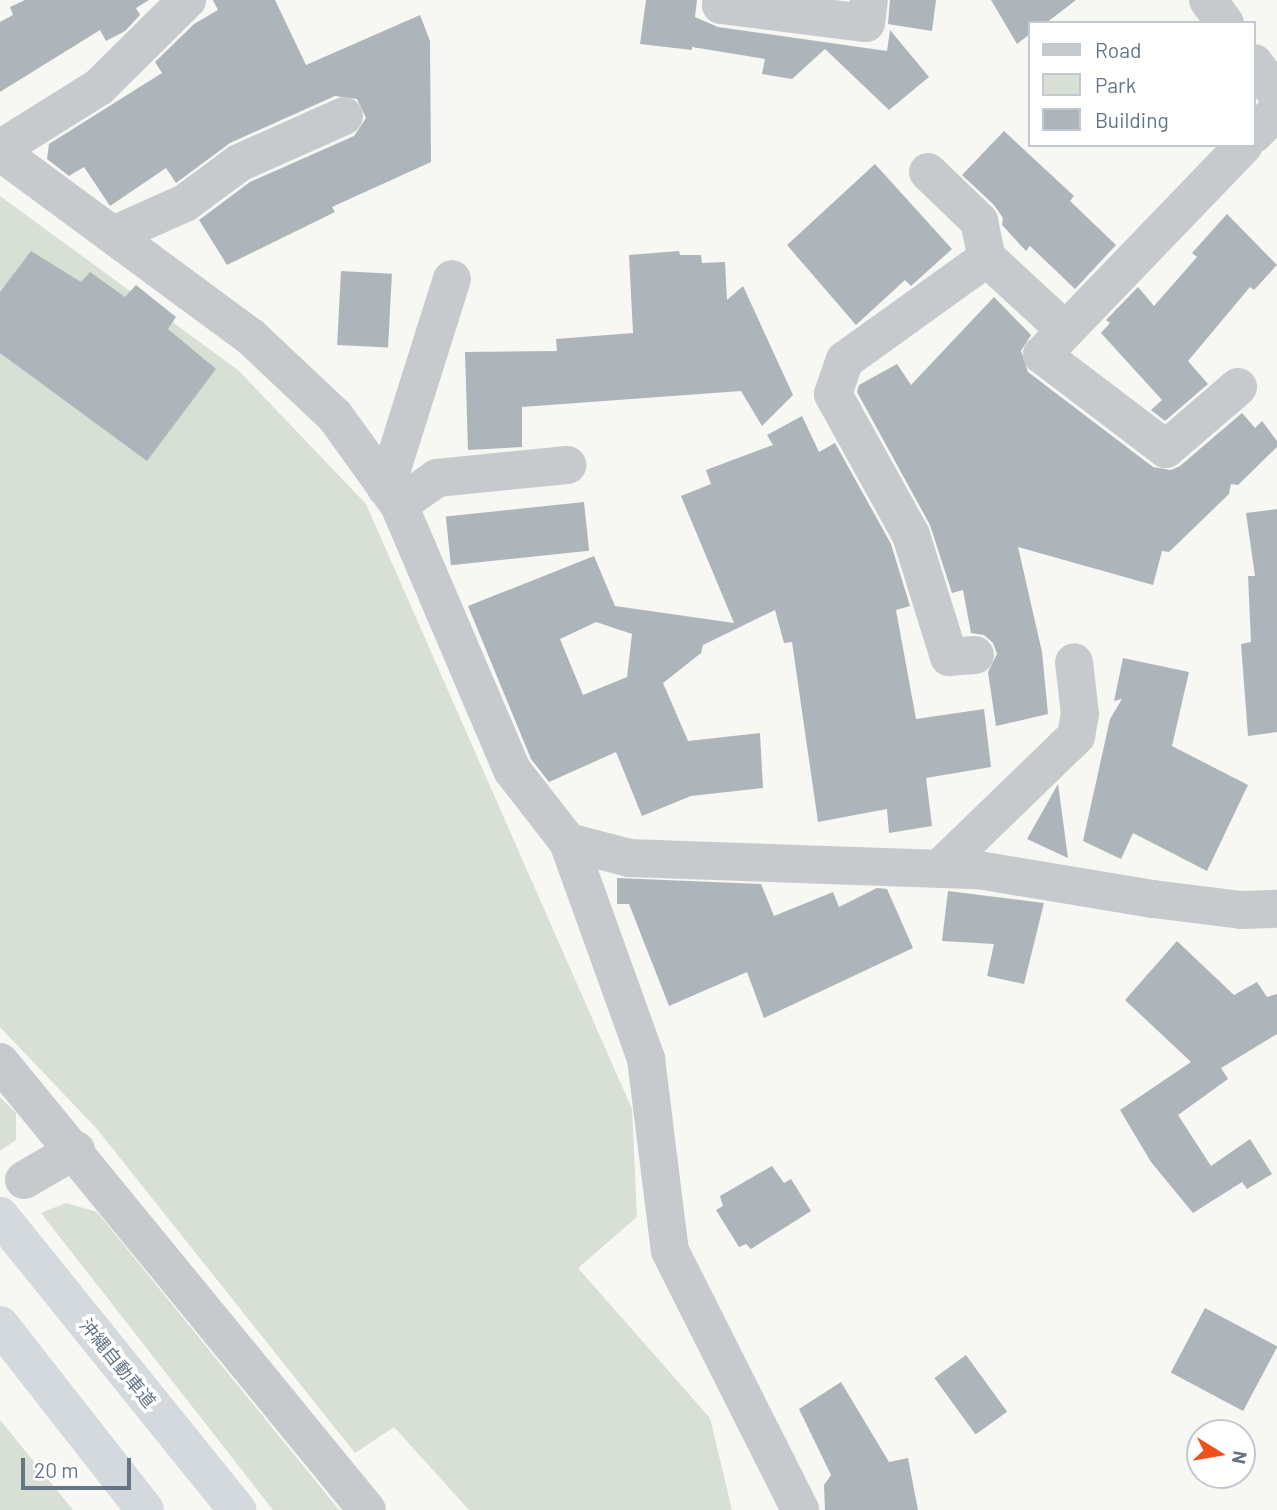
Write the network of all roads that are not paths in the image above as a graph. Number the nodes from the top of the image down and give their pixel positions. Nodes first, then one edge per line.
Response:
1 (187, 0) edge
2 (722, 0) edge
3 (869, 0) edge
4 (1209, 0) edge
5 (1224, 21) edge
6 (1256, 66) edge
7 (1277, 95) edge
8 (1277, 111) edge
9 (344, 116) dead end
10 (1256, 132) edge
11 (1242, 147) edge
12 (0, 150) edge
13 (928, 172) dead end
14 (113, 235) junction
15 (987, 258) junction
16 (452, 279) dead end
17 (1065, 330) junction
18 (1238, 387) dead end
19 (567, 465) dead end
20 (393, 496) junction
21 (975, 655) dead end
22 (1074, 662) dead end
23 (568, 842) junction
24 (940, 868) junction
25 (1277, 909) edge
26 (0, 1062) edge
27 (76, 1150) junction
28 (24, 1180) dead end
29 (0, 1216) edge
30 (0, 1325) edge
31 (145, 1510) edge
32 (237, 1510) edge
33 (367, 1510) edge
34 (800, 1510) edge

1 - 12 street
2 - 3 street
4 - 5 street
6 - 7 street
8 - 10 street
9 - 14 street
11 - 17 street
12 - 14 street
13 - 15 street
14 - 20 street
15 - 17 street
15 - 21 street
16 - 20 street
17 - 18 street
19 - 20 street
20 - 23 street
22 - 24 street
23 - 24 street
23 - 34 street
24 - 25 street
26 - 27 street
27 - 28 street
27 - 33 street
29 - 32 highway, 沖縄自動車道
30 - 31 highway

